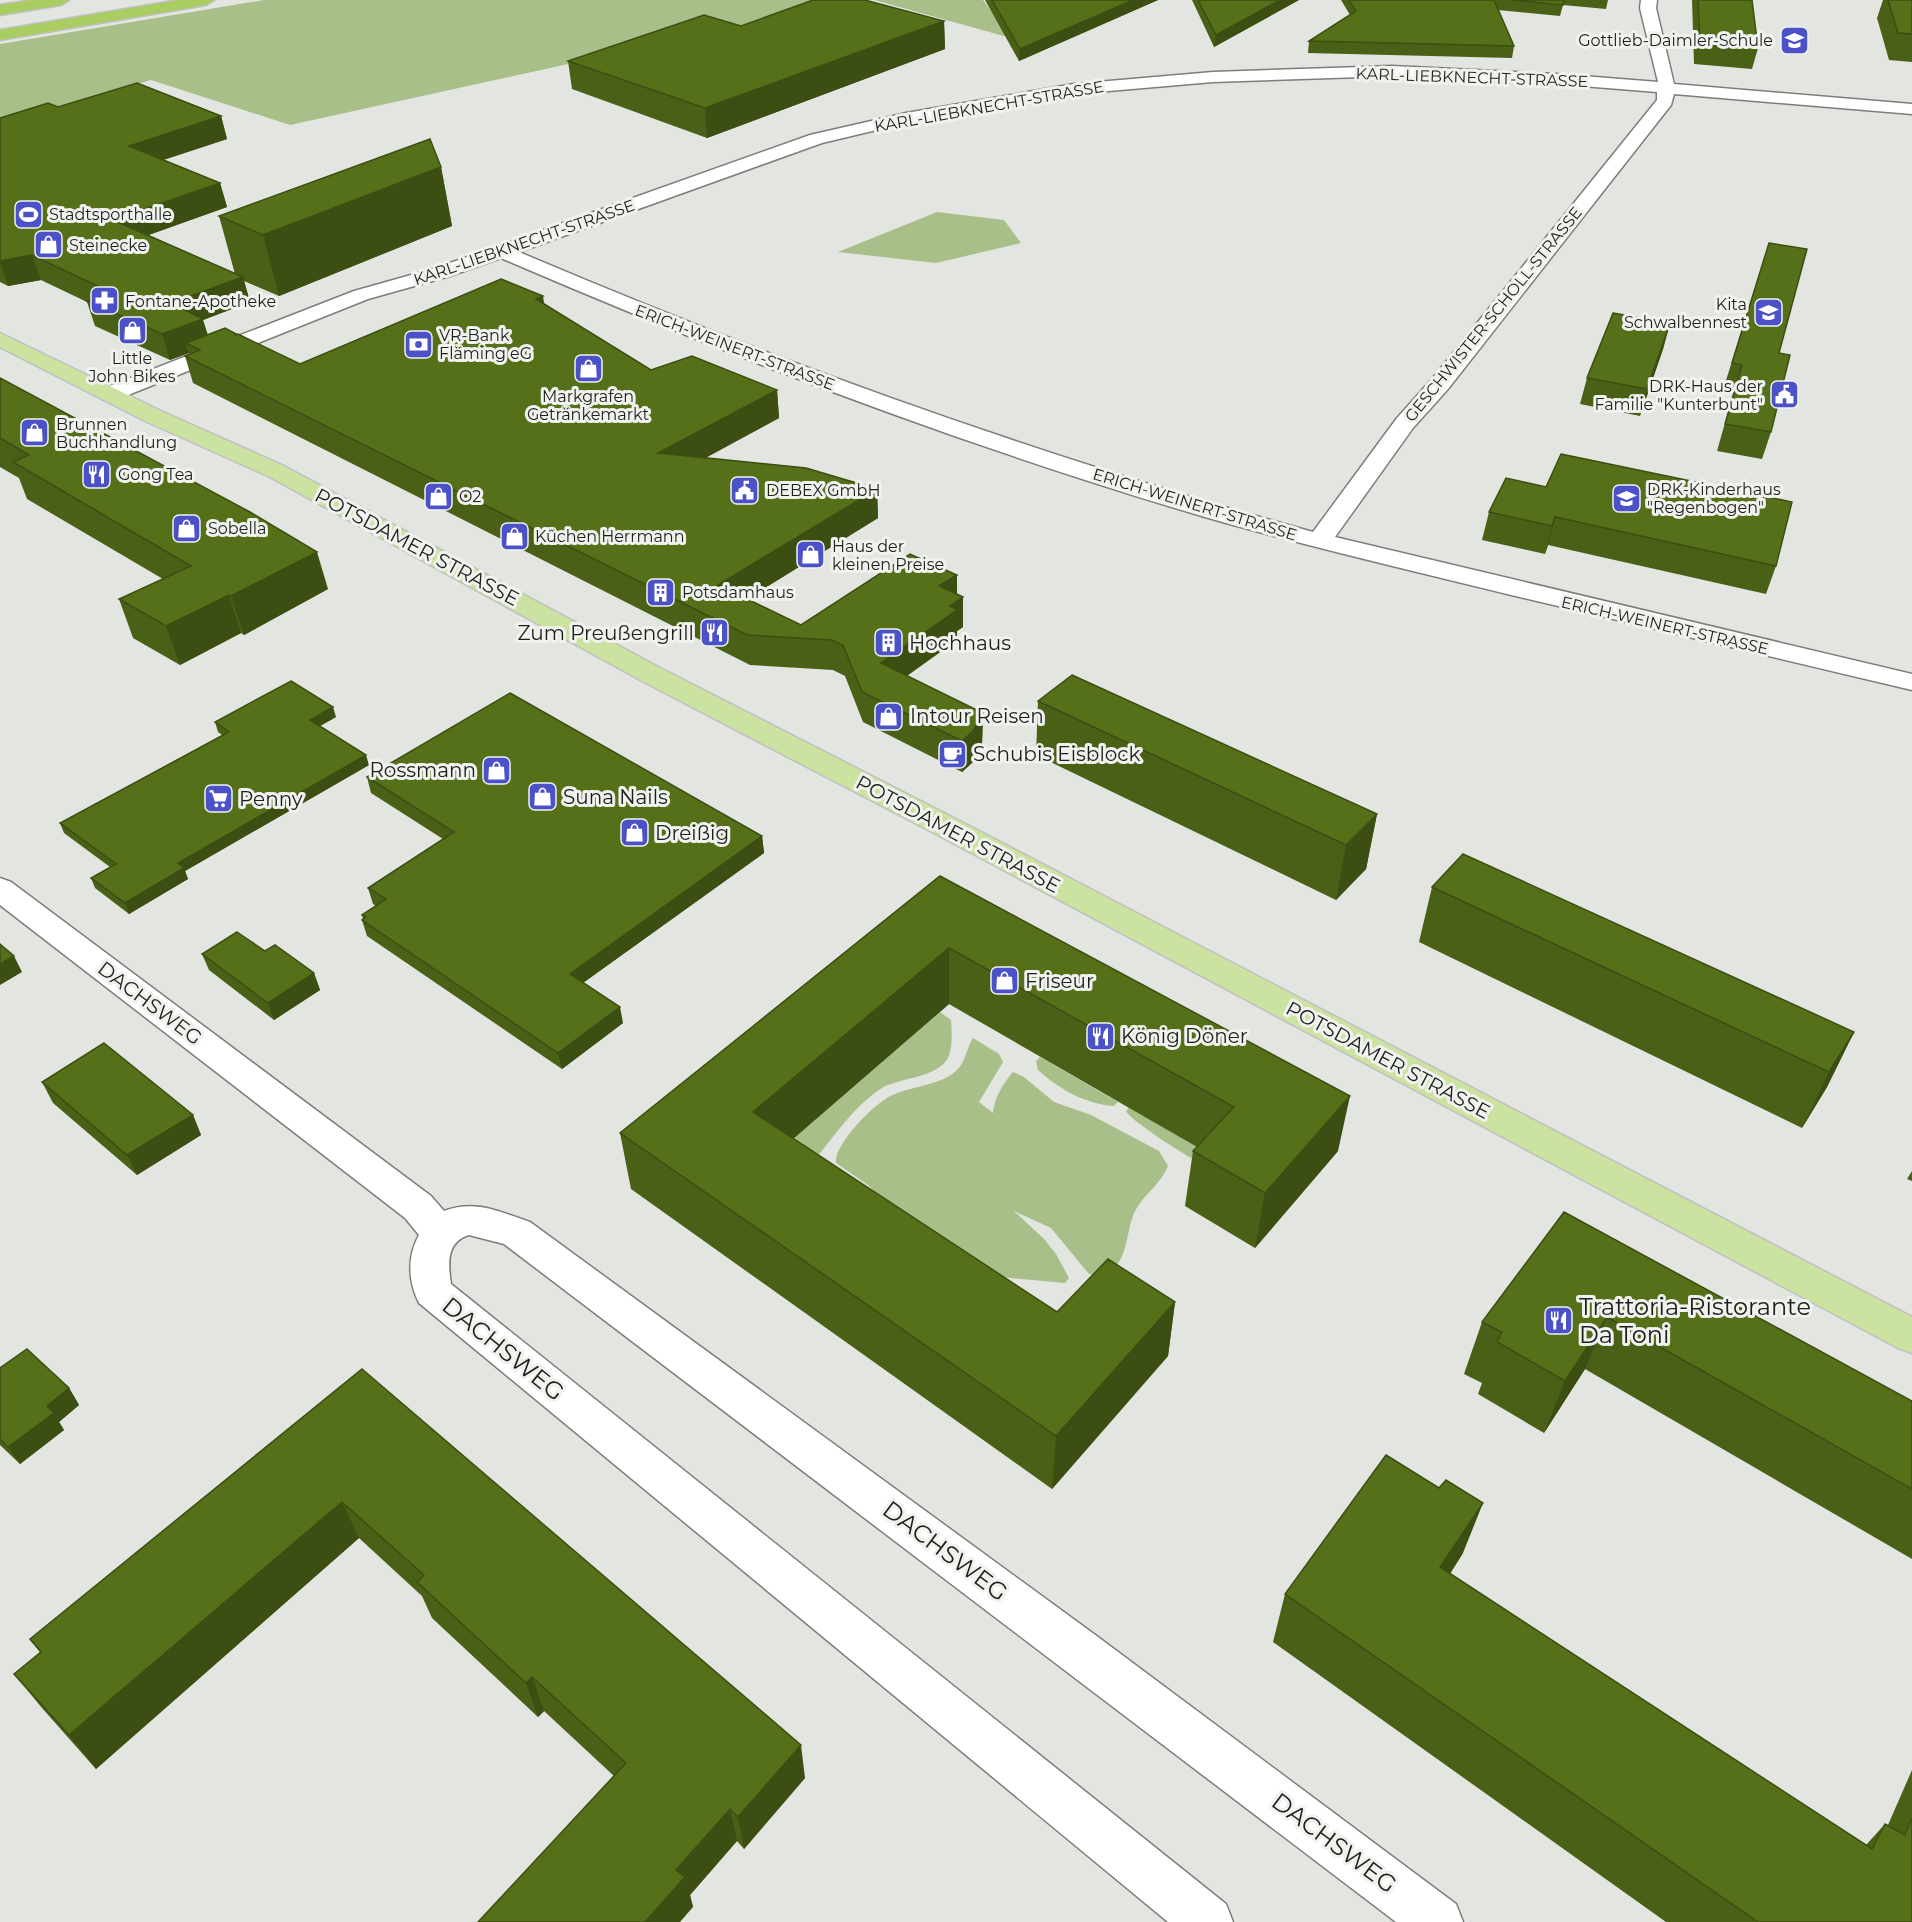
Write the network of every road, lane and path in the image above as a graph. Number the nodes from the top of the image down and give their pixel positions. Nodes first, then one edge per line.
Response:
1 (61, 0) edge
2 (206, 0) edge
3 (1649, 0) edge
4 (0, 10) edge
5 (0, 35) edge
6 (1665, 88) junction
7 (1912, 109) edge
8 (501, 251) junction
9 (0, 339) edge
10 (110, 394) junction
11 (1319, 541) junction
12 (1912, 682) edge
13 (0, 889) edge
14 (439, 1232) junction
15 (1912, 1336) edge
16 (1208, 1922) edge
17 (1438, 1922) edge

1 - 4 highway
2 - 5 highway
3 - 6 street
6 - 7 street, KARL-LIEBKNECHT-STRASSE
6 - 8 street, KARL-LIEBKNECHT-STRASSE
6 - 11 street, GESCHWISTER-SCHOLL-STRASSE
8 - 10 street, KARL-LIEBKNECHT-STRASSE
8 - 11 street, ERICH-WEINERT-STRASSE
9 - 10 main road, POTSDAMER STRASSE
10 - 15 main road, POTSDAMER STRASSE
11 - 12 street, ERICH-WEINERT-STRASSE
13 - 14 street, DACHSWEG
14 - 16 street, DACHSWEG
14 - 17 street, DACHSWEG

